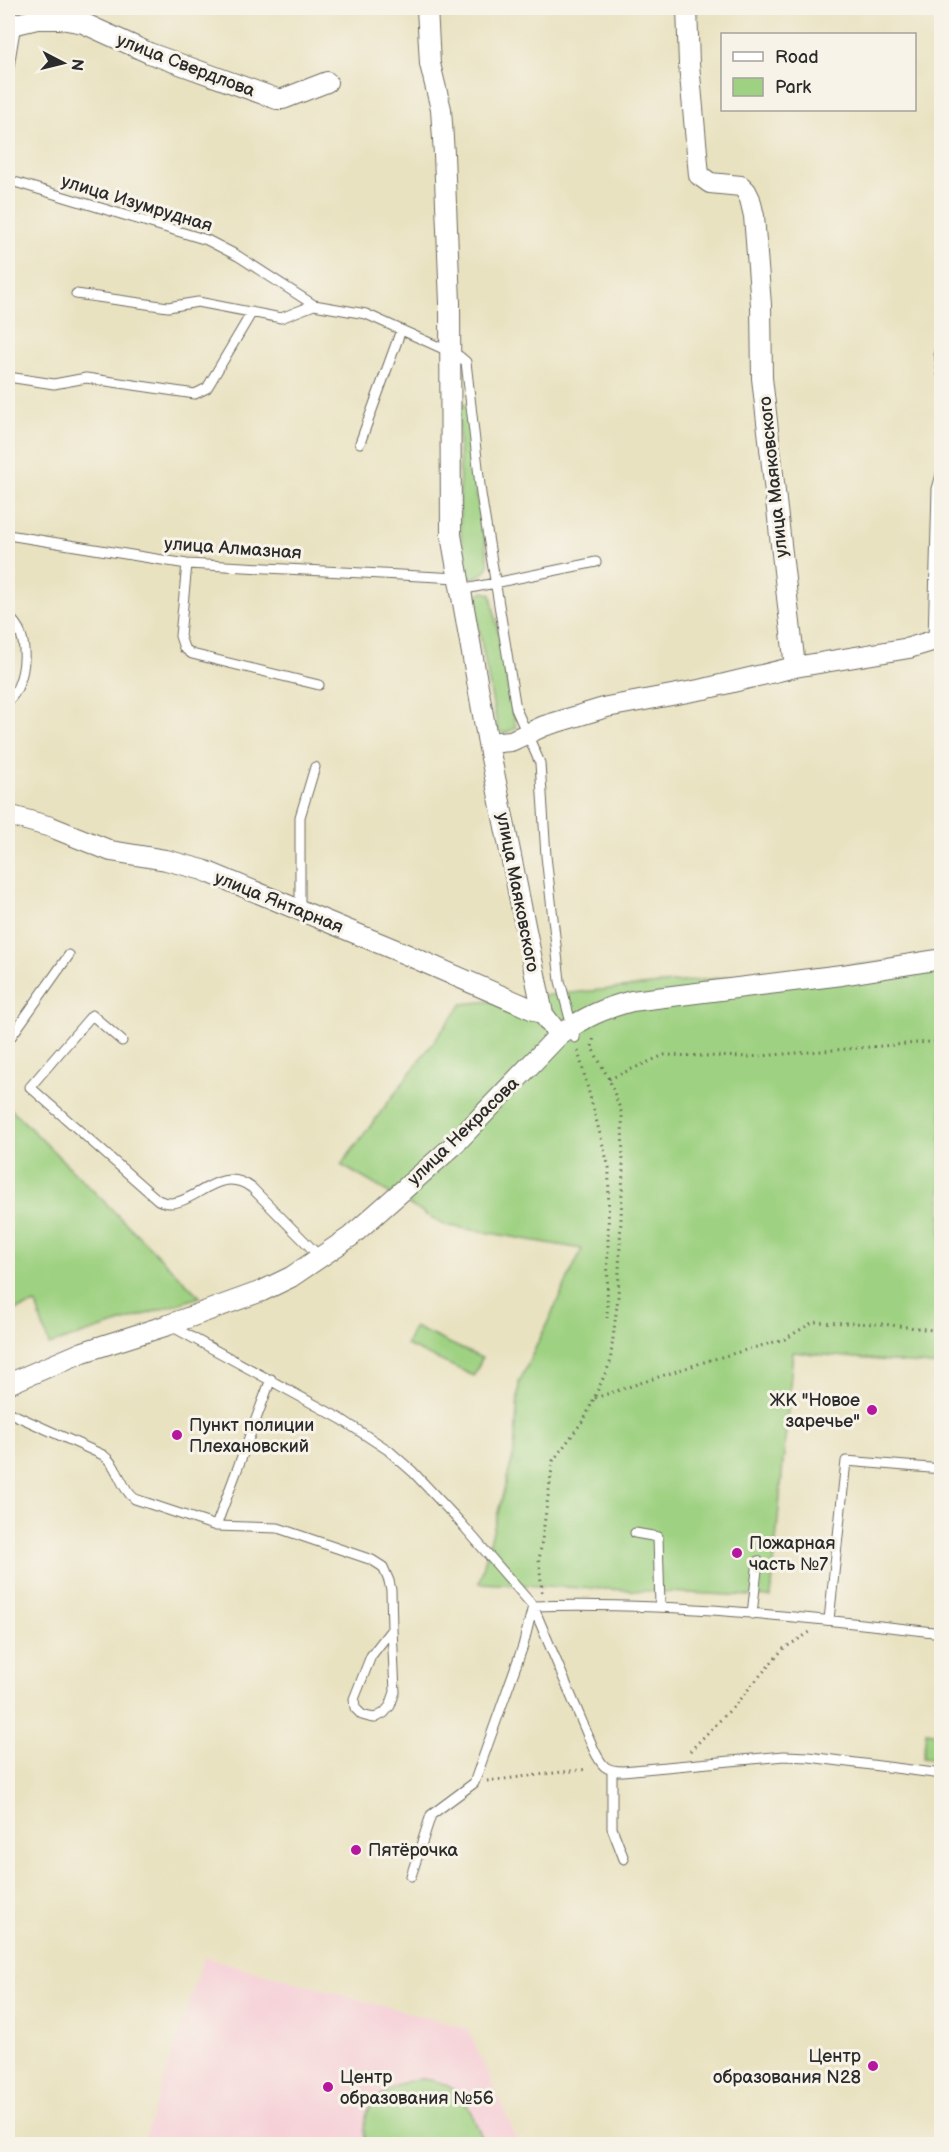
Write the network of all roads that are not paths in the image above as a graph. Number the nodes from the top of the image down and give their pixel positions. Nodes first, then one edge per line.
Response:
1 (427, 8) edge
2 (687, 8) edge
3 (12, 25) edge
4 (8, 72) edge
5 (327, 82) dead end
6 (8, 180) edge
7 (76, 294) dead end
8 (314, 305) junction
9 (252, 312) junction
10 (400, 330) junction
11 (942, 337) edge
12 (449, 352) junction
13 (942, 375) edge
14 (8, 377) edge
15 (360, 443) dead end
16 (942, 471) edge
17 (8, 535) edge
18 (596, 562) dead end
19 (187, 564) junction
20 (496, 582) junction
21 (460, 584) junction
22 (8, 617) edge
23 (938, 639) edge
24 (795, 667) junction
25 (319, 685) dead end
26 (8, 701) edge
27 (527, 733) junction
28 (488, 743) junction
29 (315, 767) dead end
30 (8, 815) edge
31 (300, 910) junction
32 (69, 955) dead end
33 (942, 958) edge
34 (543, 1014) junction
35 (569, 1033) junction
36 (8, 1041) edge
37 (122, 1041) dead end
38 (321, 1258) junction
39 (168, 1325) junction
40 (271, 1379) junction
41 (9, 1380) edge
42 (8, 1412) edge
43 (942, 1469) edge
44 (216, 1527) junction
45 (635, 1533) dead end
46 (758, 1561) dead end
47 (533, 1606) junction
48 (660, 1606) junction
49 (752, 1614) junction
50 (829, 1620) junction
51 (392, 1629) junction
52 (942, 1633) edge
53 (608, 1769) junction
54 (942, 1774) edge
55 (624, 1859) dead end
56 (411, 1876) dead end

1 - 12 street, улица Маяковского
2 - 24 street, улица Маяковского
3 - 4 lane
3 - 5 street, улица Свердлова
6 - 8 lane, улица Изумрудная
7 - 9 lane
8 - 9 lane
8 - 10 lane, улица Изумрудная
9 - 14 lane
10 - 12 lane, улица Изумрудная
10 - 15 lane
11 - 13 lane
12 - 20 lane
12 - 21 street, улица Маяковского
16 - 23 lane
17 - 19 lane, улица Алмазная
18 - 20 lane, улица Алмазная
19 - 21 lane, улица Алмазная
19 - 25 lane
20 - 21 lane, улица Алмазная
20 - 27 lane
21 - 28 street, улица Маяковского
22 - 26 lane
23 - 24 street
24 - 27 street
27 - 28 street
27 - 35 lane
28 - 34 street, улица Маяковского
29 - 31 lane
30 - 31 street, улица Янтарная
31 - 34 street, улица Янтарная
32 - 36 lane
33 - 35 street, улица Некрасова
34 - 35 street, улица Маяковского
35 - 38 street, улица Некрасова
37 - 38 lane
38 - 39 street, улица Некрасова
39 - 40 lane
39 - 41 street, улица Некрасова
40 - 44 lane
40 - 47 lane
42 - 44 lane
43 - 50 lane
44 - 51 lane
45 - 48 lane
46 - 49 lane
47 - 48 lane
47 - 53 lane
47 - 56 lane
48 - 49 lane
49 - 50 lane
50 - 52 lane
51 - 51 lane
53 - 54 lane
53 - 55 lane

